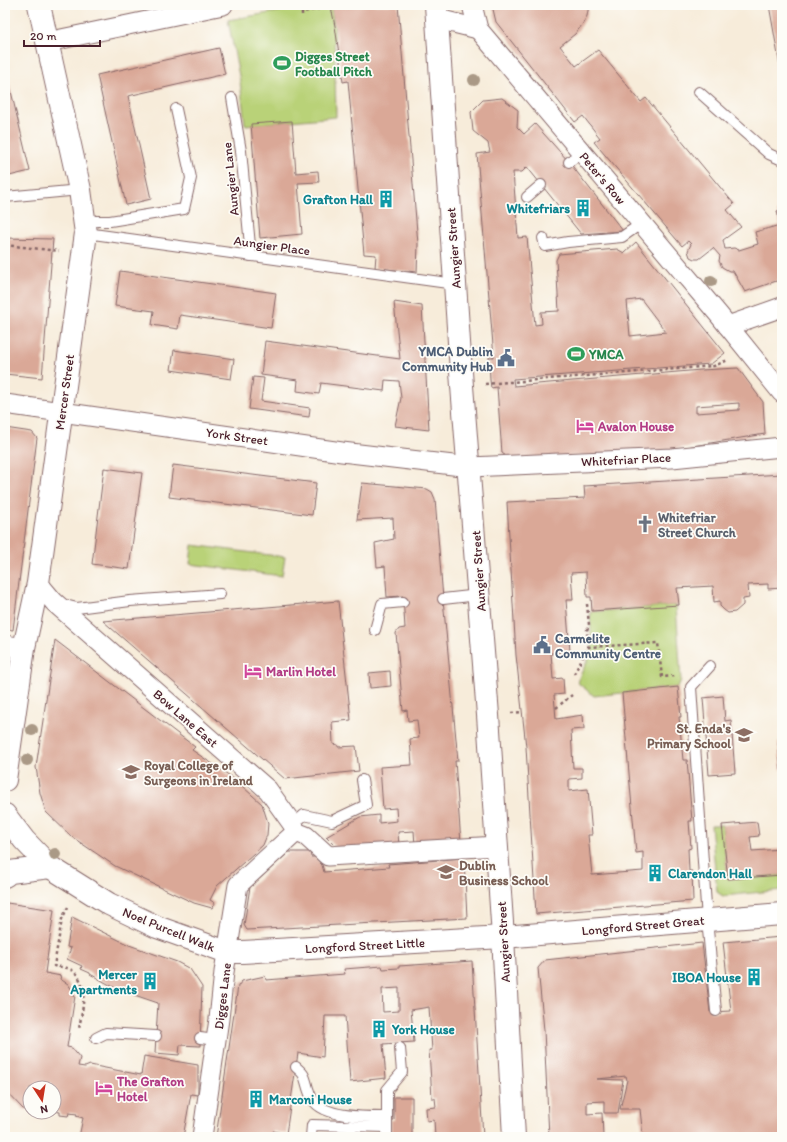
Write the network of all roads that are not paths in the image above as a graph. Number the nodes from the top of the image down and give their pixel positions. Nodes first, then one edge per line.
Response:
1 (39, 5) edge
2 (223, 5) edge
3 (472, 5) edge
4 (162, 11) edge
5 (437, 12) edge
6 (478, 29) junction
7 (47, 42) junction
8 (699, 92) dead end
9 (232, 98) dead end
10 (176, 109) dead end
11 (782, 160) edge
12 (541, 185) dead end
13 (80, 190) junction
14 (5, 197) edge
15 (527, 197) dead end
16 (642, 223) junction
17 (85, 227) junction
18 (543, 238) dead end
19 (251, 256) junction
20 (455, 284) junction
21 (782, 307) edge
22 (728, 326) junction
23 (782, 393) edge
24 (5, 404) edge
25 (61, 411) junction
26 (782, 447) edge
27 (470, 467) junction
28 (38, 583) junction
29 (220, 594) dead end
30 (479, 595) junction
31 (443, 599) dead end
32 (54, 602) junction
33 (403, 602) dead end
34 (375, 630) dead end
35 (15, 647) edge
36 (710, 666) dead end
37 (5, 780) edge
38 (362, 780) dead end
39 (5, 815) edge
40 (295, 829) junction
41 (497, 846) junction
42 (50, 867) junction
43 (5, 876) edge
44 (782, 914) edge
45 (707, 920) junction
46 (503, 937) junction
47 (227, 952) junction
48 (716, 1010) dead end
49 (156, 1036) dead end
50 (96, 1038) dead end
51 (400, 1048) dead end
52 (296, 1067) dead end
53 (387, 1127) edge
54 (202, 1137) edge
55 (310, 1137) edge
56 (514, 1137) edge

1 - 7 street, Mercer Street
2 - 4 street
3 - 6 street, Peter's Row
4 - 7 street
5 - 6 street
5 - 20 street, Aungier Street
6 - 16 street, Peter's Row
7 - 13 street, Mercer Street
8 - 11 lane
9 - 19 lane, Aungier Lane
10 - 17 lane
12 - 15 lane
13 - 14 lane
13 - 17 street, Mercer Street
16 - 18 lane
16 - 22 street, Peter's Row
17 - 19 lane, Aungier Place
17 - 25 street, Mercer Street
19 - 20 lane, Aungier Place
20 - 27 street, Aungier Street
21 - 22 street
22 - 23 street, Peter's Row
24 - 25 street, York Street
25 - 27 street, York Street
25 - 28 street, Mercer Street
26 - 27 street, Whitefriar Place
27 - 30 street, Aungier Street
28 - 32 street, Bow Lane East
28 - 35 street, Mercer Street
29 - 32 lane
30 - 31 lane
30 - 41 street, Aungier Street
32 - 40 street, Bow Lane East
33 - 34 lane
35 - 37 street, Mercer Street
36 - 45 lane
38 - 40 lane
39 - 42 street, Noel Purcell Walk
40 - 41 street, Bow Lane East
40 - 47 street, Digges Lane
41 - 46 street, Aungier Street
42 - 43 street
42 - 47 street, Noel Purcell Walk
44 - 45 street, Longford Street Great
45 - 46 street, Longford Street Great
45 - 48 lane
46 - 47 street, Longford Street Little
46 - 56 street, Aungier Street
47 - 54 street, Digges Lane
49 - 50 lane
51 - 53 lane
52 - 53 lane
53 - 55 lane

